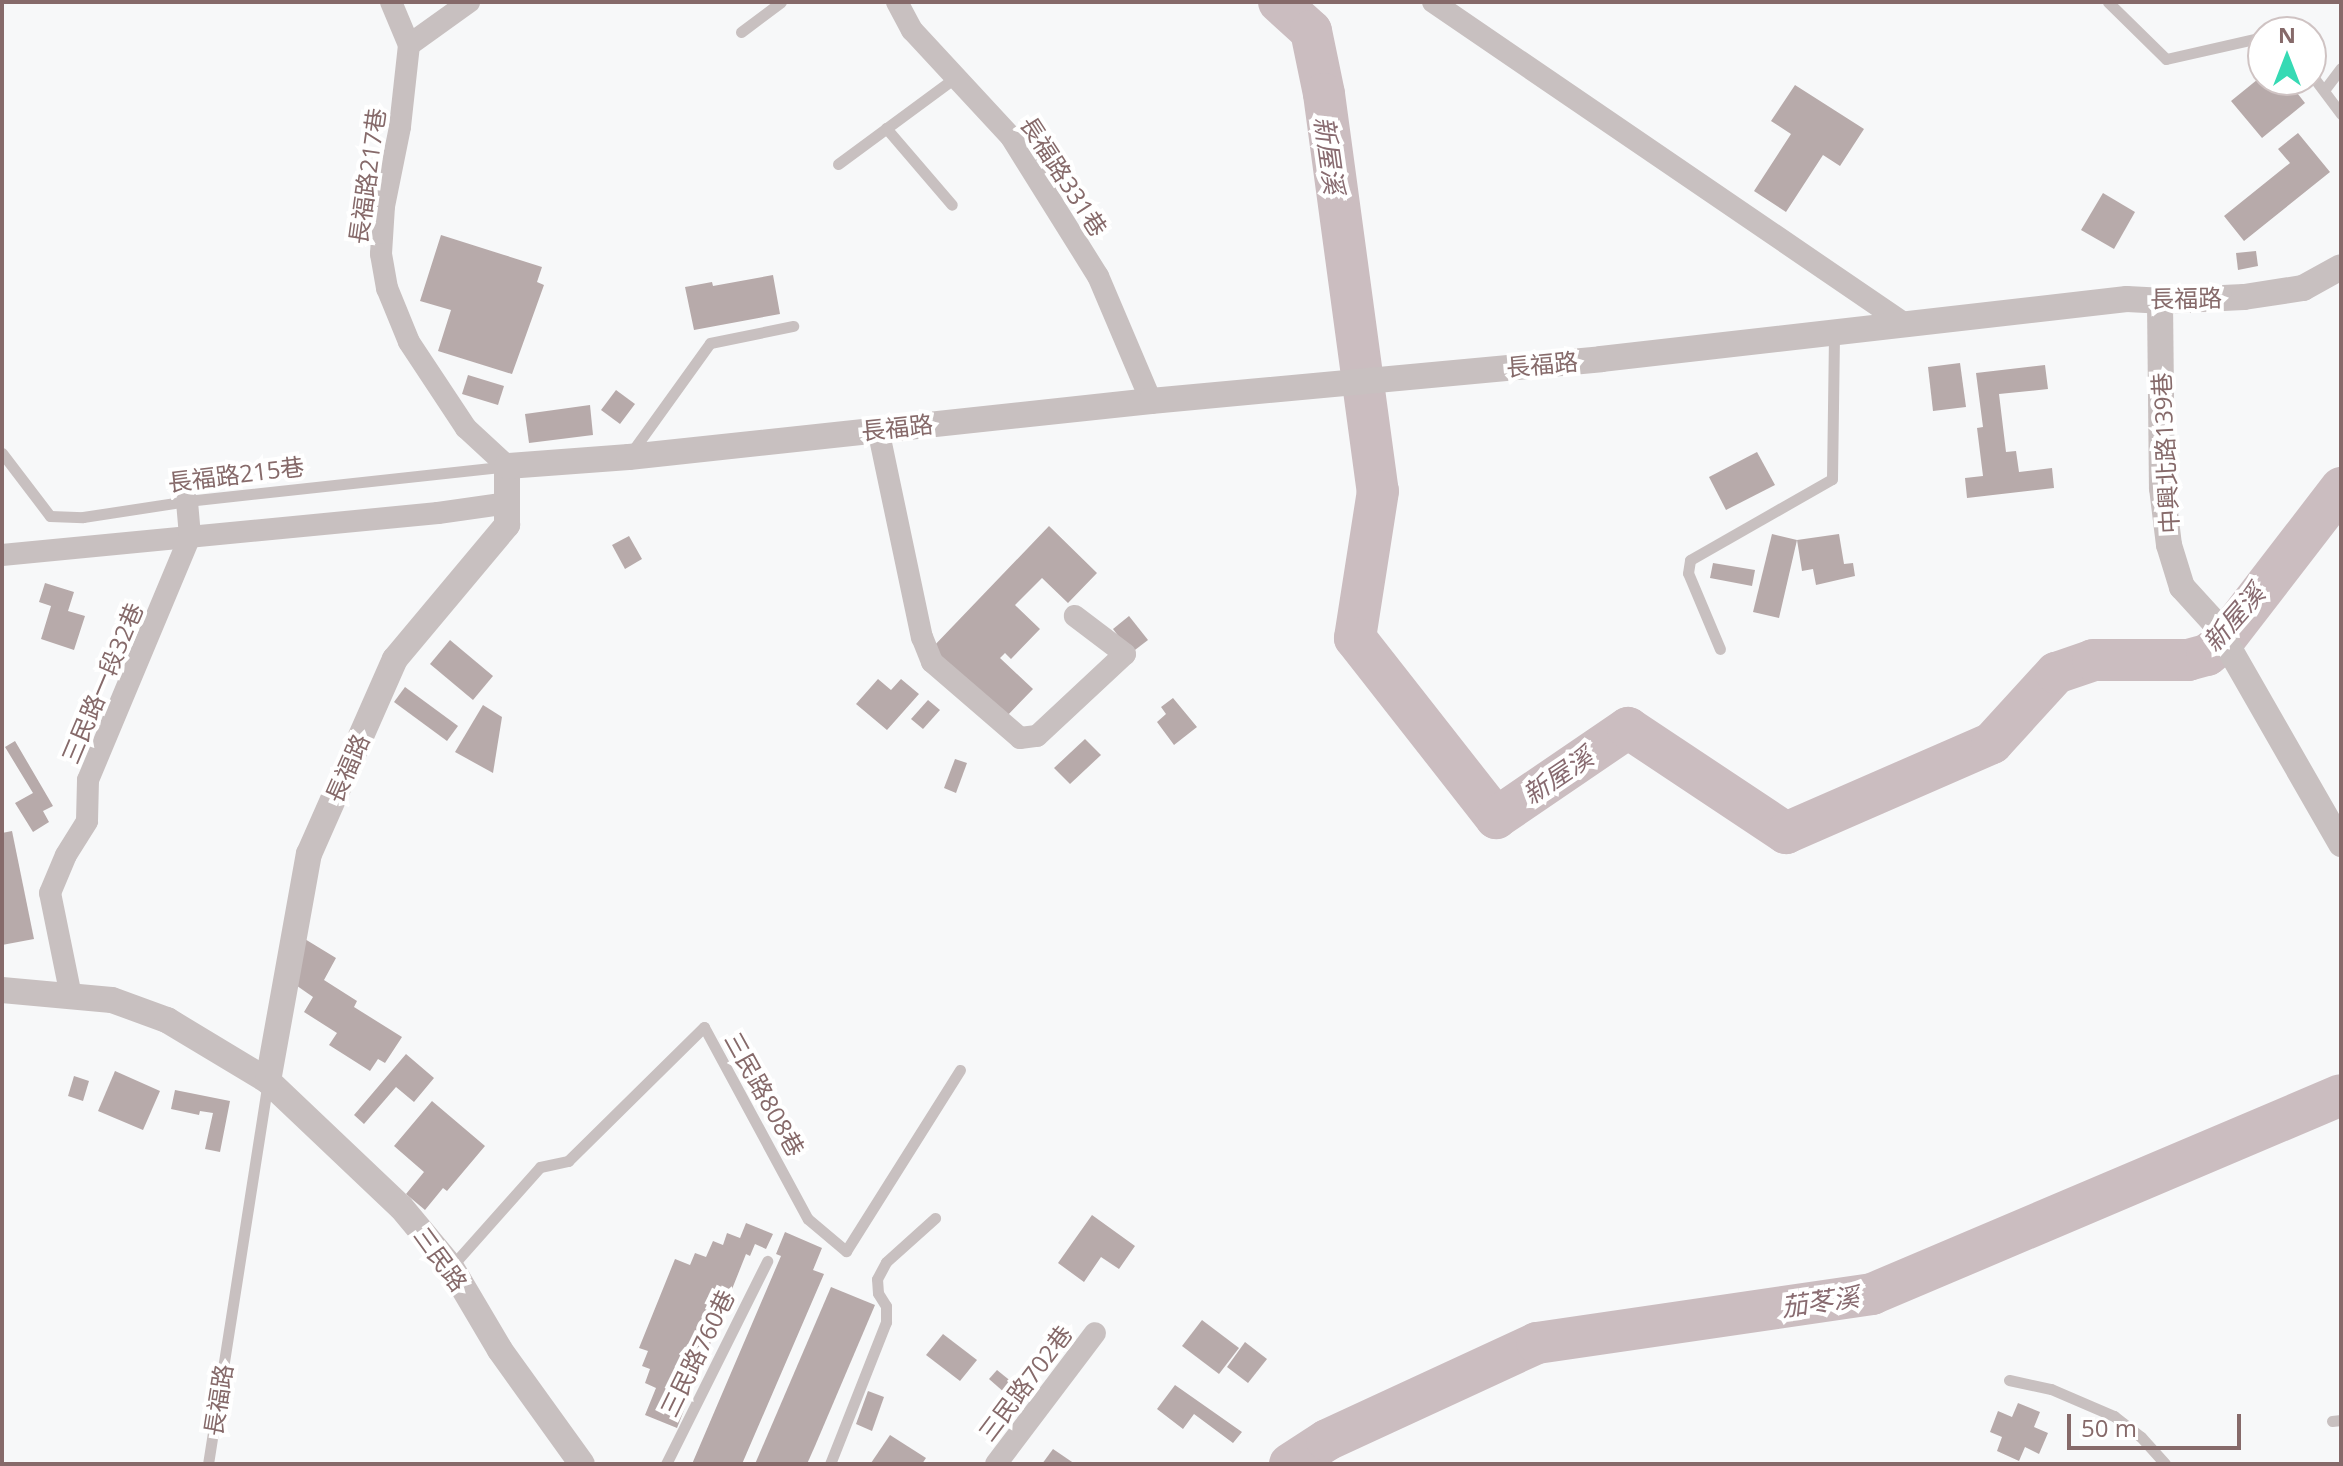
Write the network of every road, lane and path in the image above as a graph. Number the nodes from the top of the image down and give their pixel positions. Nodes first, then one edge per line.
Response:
1 (391, 2) edge
2 (469, 2) edge
3 (781, 2) edge
4 (897, 2) edge
5 (1433, 2) edge
6 (2108, 2) edge
7 (741, 32) dead end
8 (2247, 41) edge
9 (409, 45) junction
10 (2341, 68) edge
11 (956, 77) junction
12 (2327, 86) edge
13 (2327, 92) edge
14 (2341, 114) edge
15 (886, 128) junction
16 (838, 164) dead end
17 (952, 205) dead end
18 (2341, 267) edge
19 (2160, 301) junction
20 (1902, 322) junction
21 (793, 326) dead end
22 (1834, 331) junction
23 (1151, 401) junction
24 (878, 429) junction
25 (2, 453) edge
26 (629, 457) junction
27 (507, 466) junction
28 (508, 503) junction
29 (188, 519) junction
30 (2, 555) edge
31 (1075, 616) dead end
32 (1720, 649) dead end
33 (2341, 844) edge
34 (2, 990) edge
35 (71, 996) junction
36 (960, 1070) dead end
37 (268, 1081) junction
38 (935, 1218) dead end
39 (767, 1261) dead end
40 (451, 1267) junction
41 (1095, 1333) dead end
42 (2009, 1380) dead end
43 (574, 1462) edge
44 (208, 1464) edge
45 (666, 1464) edge
46 (830, 1464) edge
47 (996, 1464) edge
48 (2165, 1464) edge

1 - 9 street, 長福路217巷
2 - 9 street
3 - 7 lane
4 - 11 street, 長福路331巷
5 - 20 street
6 - 8 lane
9 - 27 street, 長福路217巷
10 - 12 lane
11 - 15 lane
11 - 23 street, 長福路331巷
13 - 14 lane
15 - 16 lane
15 - 17 lane
18 - 19 street, 長福路
19 - 20 street, 長福路
19 - 33 street, 中興北路139巷
20 - 22 street, 長福路
21 - 26 lane
22 - 23 street, 長福路
22 - 32 lane
23 - 24 street, 長福路
24 - 26 street, 長福路
24 - 31 street
25 - 29 lane, 長福路215巷
26 - 27 street, 長福路
27 - 28 street, 長福路
27 - 29 lane, 長福路215巷
28 - 29 street
28 - 37 street, 長福路
29 - 30 street
29 - 35 street, 三民路一段32巷
34 - 35 street, 三民路
35 - 37 street, 三民路
36 - 40 lane, 三民路808巷
37 - 40 street, 三民路
37 - 44 lane, 長福路
38 - 46 lane
39 - 45 lane, 三民路760巷
40 - 43 street, 三民路
41 - 47 street, 三民路702巷
42 - 48 lane

